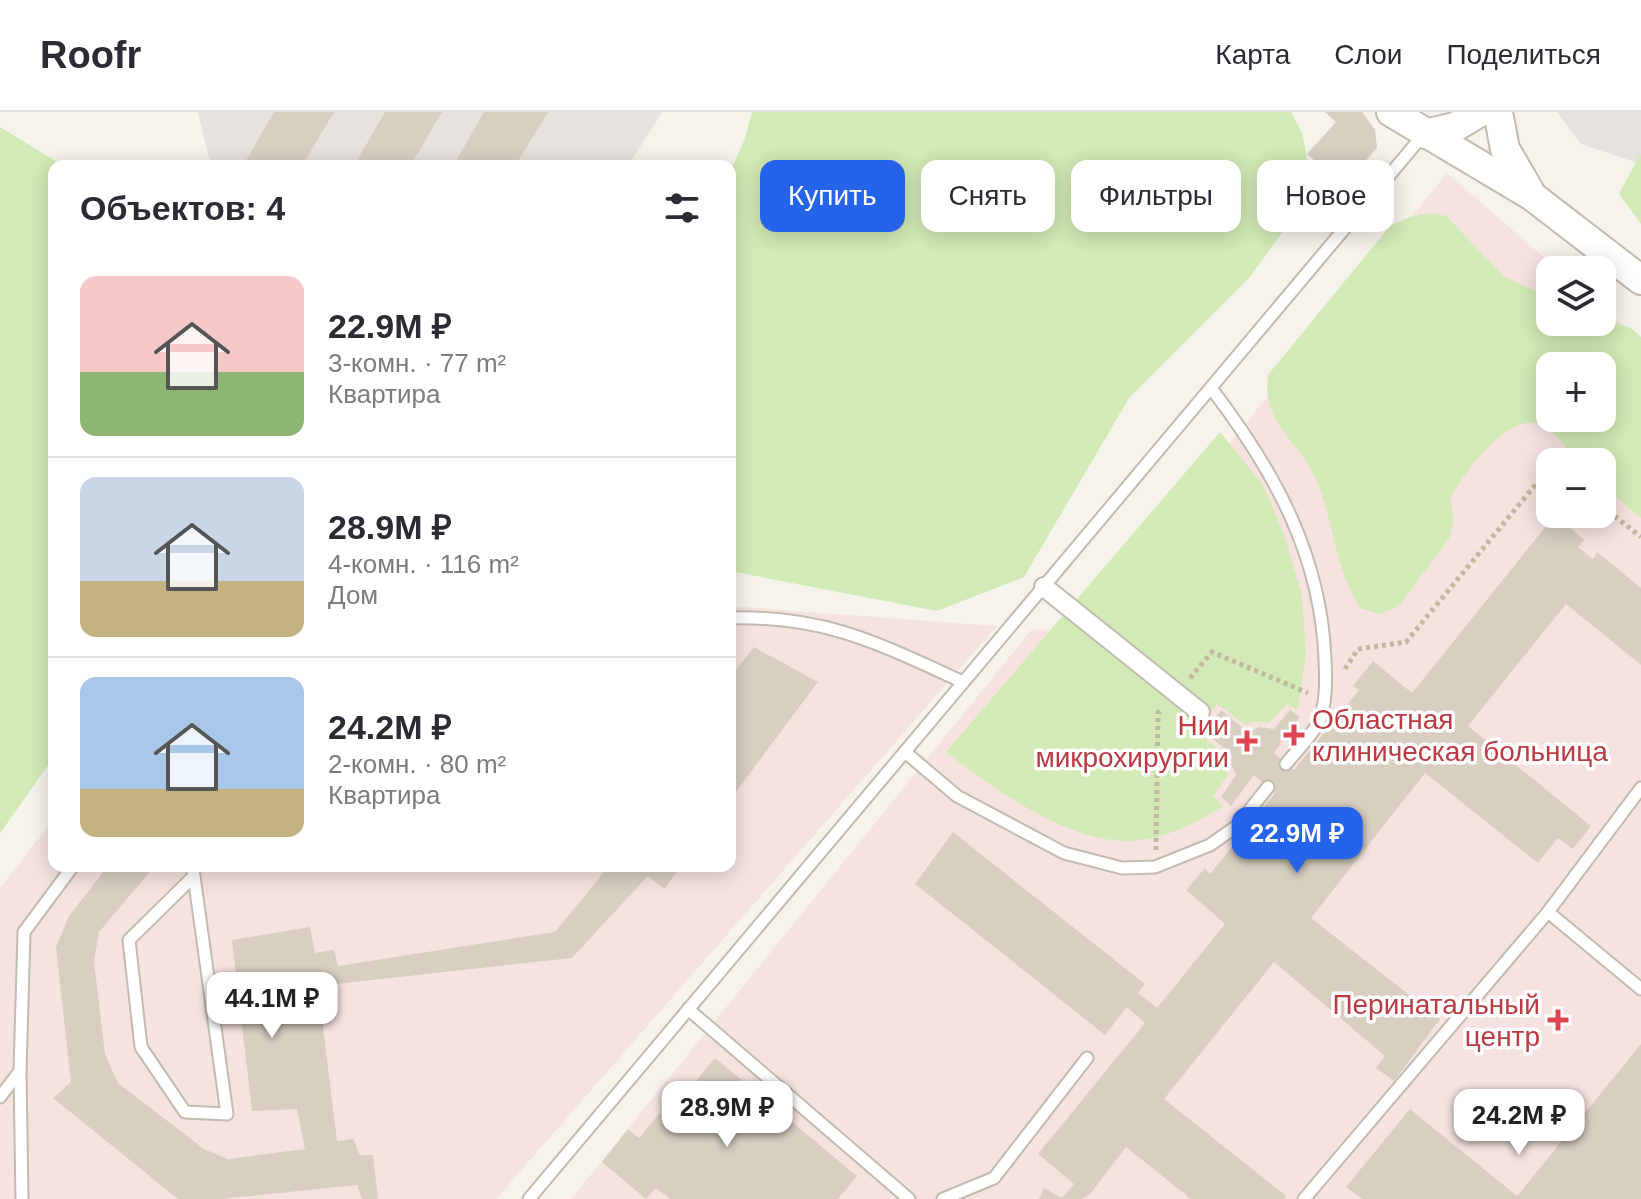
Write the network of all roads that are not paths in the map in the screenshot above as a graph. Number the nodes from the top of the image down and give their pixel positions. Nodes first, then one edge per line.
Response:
1 (1391, 112) edge
2 (1480, 112) edge
3 (1498, 112) edge
4 (1425, 134) junction
5 (1532, 196) junction
6 (1641, 280) edge
7 (1211, 388) junction
8 (1044, 587) junction
9 (736, 618) edge
10 (963, 682) junction
11 (1200, 712) dead end
12 (905, 752) junction
13 (1286, 764) dead end
14 (1268, 787) dead end
15 (1641, 788) edge
16 (69, 872) edge
17 (192, 872) edge
18 (193, 872) edge
19 (1548, 912) junction
20 (1641, 989) edge
21 (688, 1009) junction
22 (1087, 1058) dead end
23 (20, 1071) junction
24 (0, 1097) edge
25 (22, 1199) edge
26 (529, 1199) edge
27 (909, 1199) edge
28 (943, 1199) edge
29 (1304, 1199) edge

1 - 4 street
2 - 4 street
3 - 5 street
4 - 5 street
4 - 7 lane
5 - 6 street
7 - 8 lane
7 - 13 lane
8 - 10 lane
8 - 11 street
9 - 10 lane
10 - 12 lane
12 - 14 lane
12 - 21 lane
15 - 19 lane
16 - 23 lane
17 - 18 lane
19 - 20 lane
19 - 29 lane
21 - 26 lane
21 - 27 lane
22 - 28 lane
23 - 24 lane
23 - 25 lane

